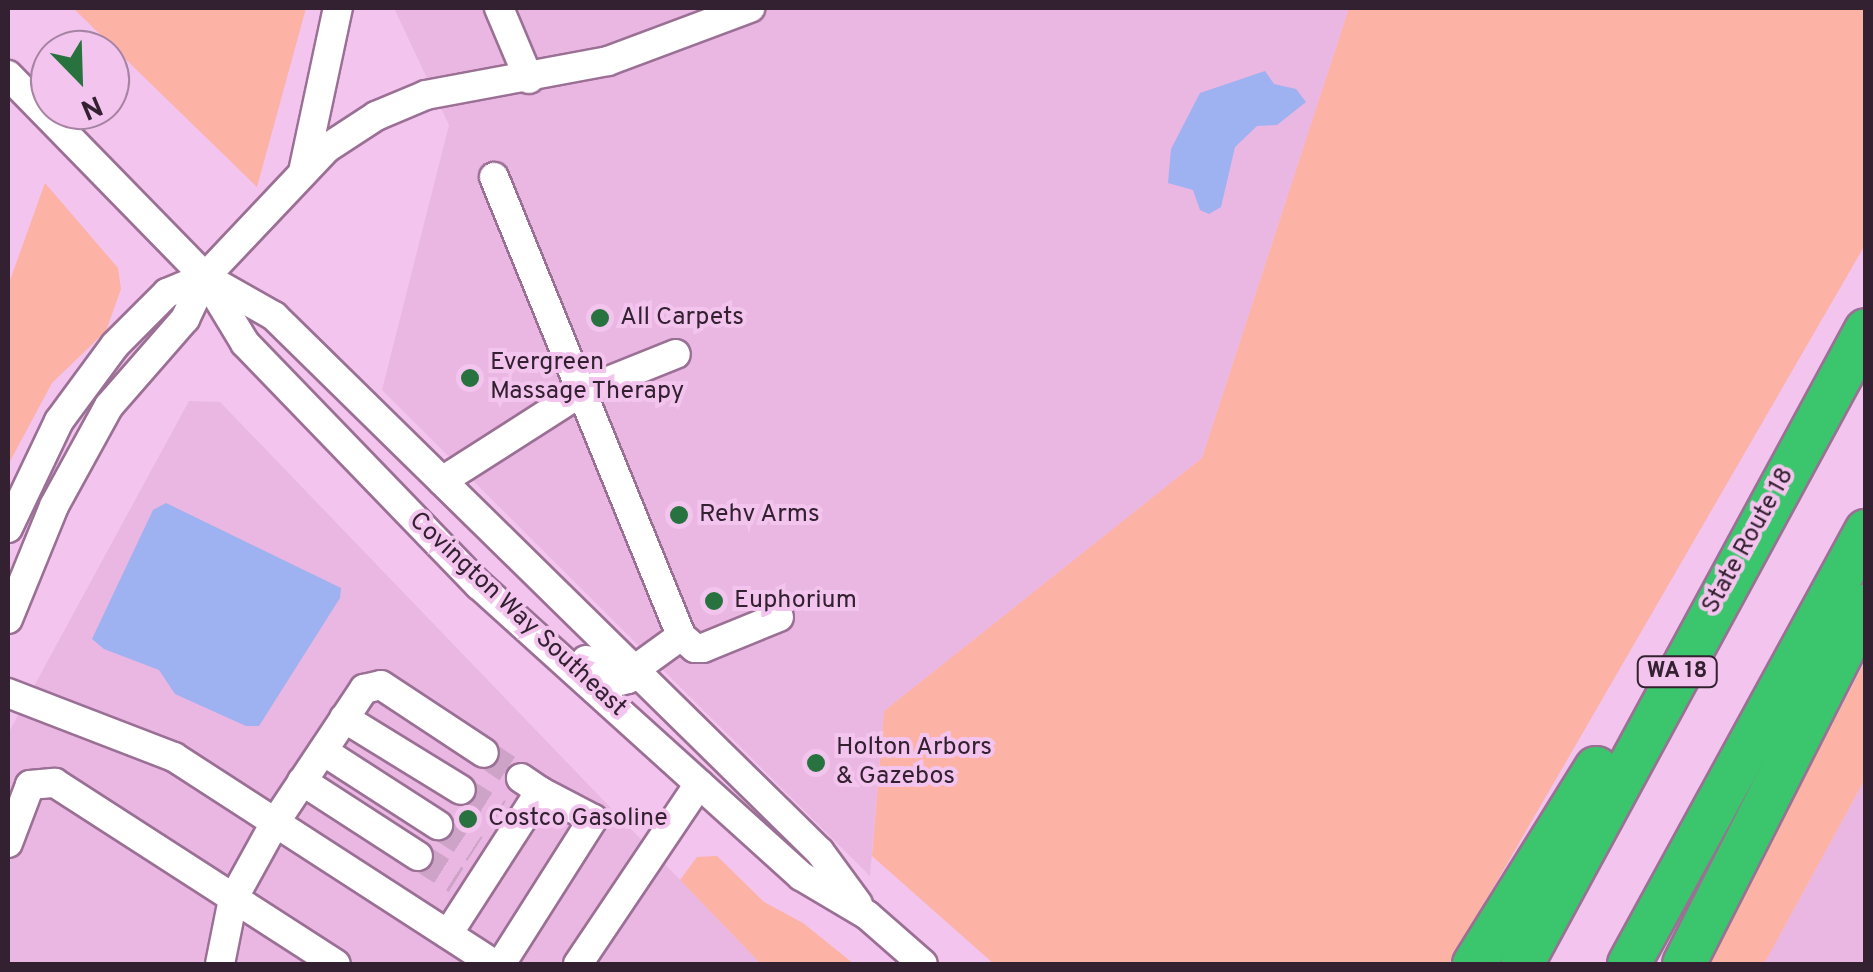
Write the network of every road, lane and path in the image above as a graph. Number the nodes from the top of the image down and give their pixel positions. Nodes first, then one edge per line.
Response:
1 (338, 8) edge
2 (500, 8) edge
3 (750, 8) edge
4 (8, 75) edge
5 (529, 79) junction
6 (302, 175) junction
7 (494, 177) dead end
8 (205, 277) junction
9 (1866, 330) edge
10 (676, 354) dead end
11 (1836, 381) junction
12 (581, 392) junction
13 (442, 481) junction
14 (8, 528) edge
15 (1866, 531) edge
16 (478, 586) junction
17 (1866, 606) edge
18 (780, 617) dead end
19 (8, 619) edge
20 (681, 636) junction
21 (634, 670) junction
22 (8, 694) edge
23 (344, 718) junction
24 (323, 750) junction
25 (484, 753) tunnel mouth
26 (302, 781) junction
27 (699, 784) junction
28 (461, 790) tunnel mouth
29 (276, 821) junction
30 (438, 825) tunnel mouth
31 (8, 843) edge
32 (418, 856) tunnel mouth
33 (233, 898) junction
34 (867, 915) junction
35 (448, 934) junction
36 (584, 962) edge
37 (220, 964) edge
38 (336, 964) edge
39 (498, 964) edge
40 (923, 964) edge
41 (1474, 964) edge
42 (1522, 964) edge
43 (1630, 964) edge
44 (1684, 964) edge

1 - 6 street
2 - 5 street
3 - 5 street
4 - 8 street, Covington Way Southeast
5 - 6 street
6 - 8 street
7 - 12 street
8 - 13 street, Covington Way Southeast
8 - 14 street
8 - 16 street, Covington Way Southeast
8 - 19 street
9 - 11 highway, State Route 18 / WA 18
10 - 12 street
11 - 41 highway
11 - 42 highway, State Route 18 / WA 18
12 - 13 street
12 - 20 street
13 - 21 street, Covington Way Southeast
15 - 43 highway
16 - 21 street
16 - 27 street, Covington Way Southeast
17 - 44 highway
18 - 20 street
20 - 21 street
21 - 34 street, Covington Way Southeast
22 - 29 street
23 - 24 street
23 - 25 street
23 - 28 street
24 - 26 street
24 - 30 street
26 - 29 street
26 - 32 street
27 - 34 street, Covington Way Southeast
27 - 36 street
29 - 33 street
29 - 35 street
31 - 33 street
33 - 37 street
33 - 38 street
34 - 40 street, Covington Way Southeast
35 - 39 street
35 - 39 street

